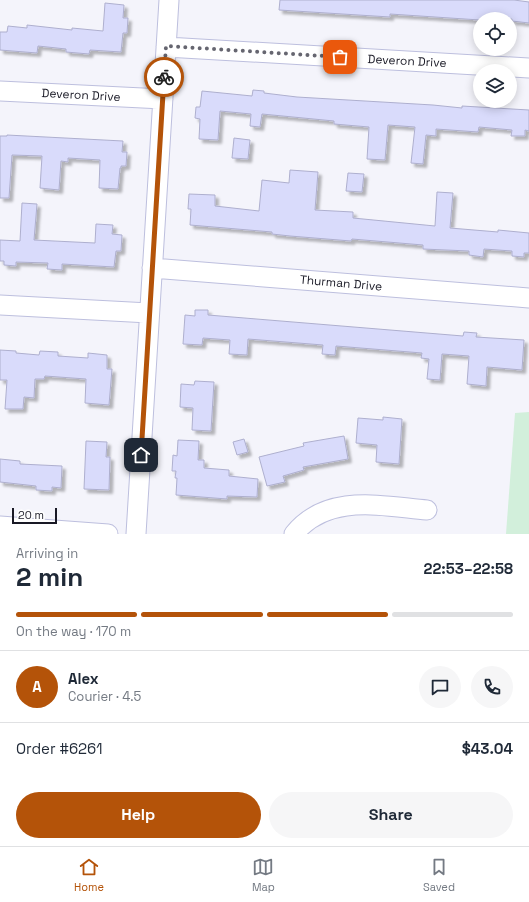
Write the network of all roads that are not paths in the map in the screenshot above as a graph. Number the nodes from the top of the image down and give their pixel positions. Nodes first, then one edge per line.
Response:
1 (169, 0) edge
2 (166, 46) junction
3 (529, 68) edge
4 (0, 91) edge
5 (163, 99) junction
6 (152, 268) junction
7 (529, 298) edge
8 (0, 305) edge
9 (149, 313) junction
10 (427, 510) dead end
11 (0, 526) edge
12 (108, 534) edge
13 (136, 534) edge
14 (294, 534) edge

1 - 2 street
2 - 3 street, Deveron Drive
2 - 5 street
4 - 5 street, Deveron Drive
5 - 6 street
6 - 7 street, Thurman Drive
6 - 9 street
8 - 9 street
9 - 13 street
10 - 14 street
11 - 12 street

